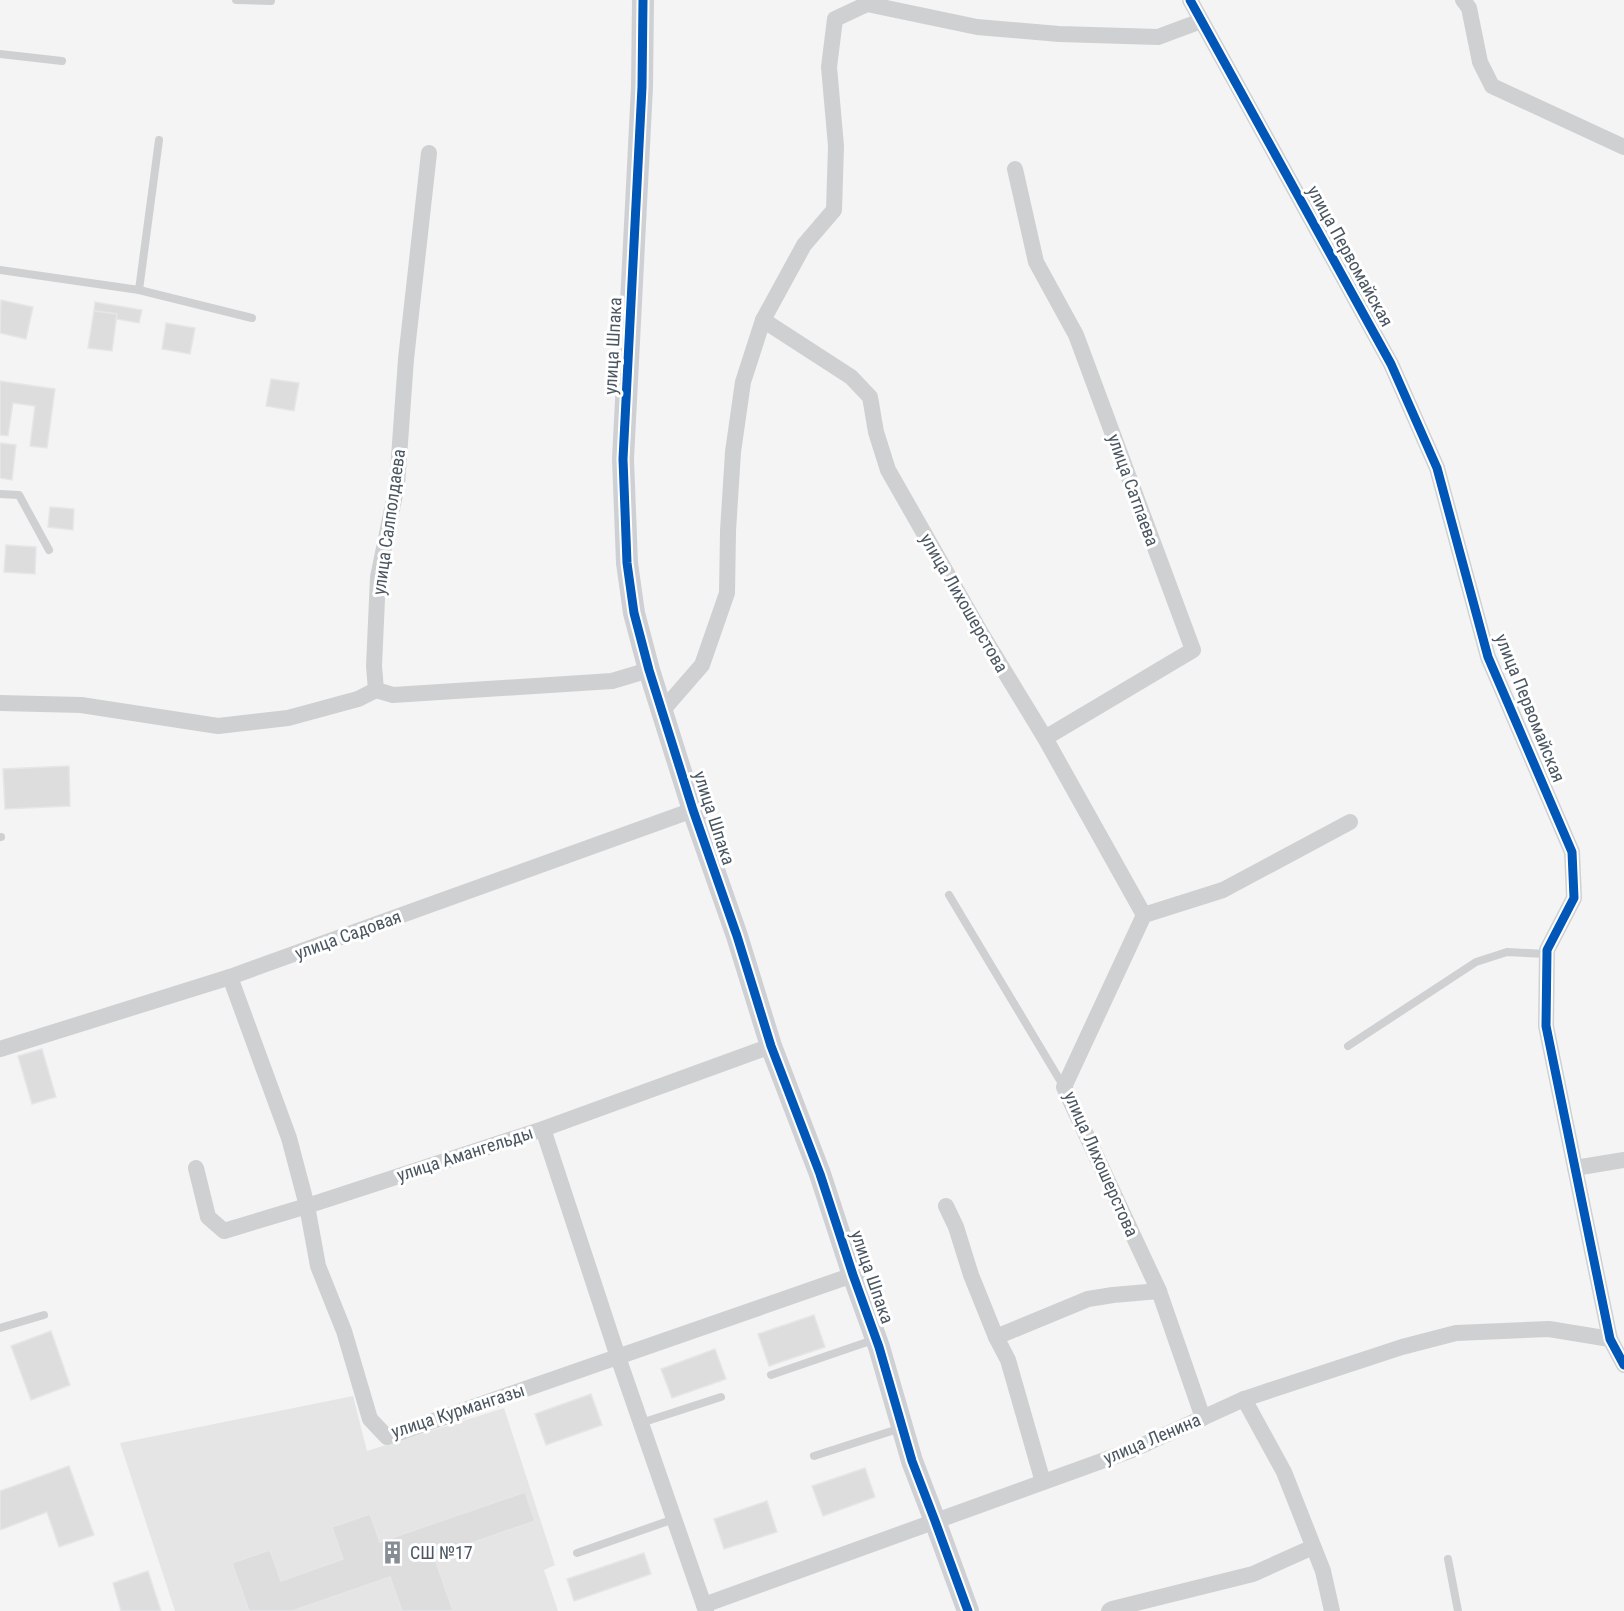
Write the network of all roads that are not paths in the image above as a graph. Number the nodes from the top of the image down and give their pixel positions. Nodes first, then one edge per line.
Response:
1 (236, 0) edge
2 (643, 0) edge
3 (1190, 0) edge
4 (1463, 0) edge
5 (271, 1) edge
6 (1201, 21) junction
7 (0, 54) edge
8 (62, 61) dead end
9 (159, 140) dead end
10 (1624, 147) edge
11 (429, 153) dead end
12 (1016, 169) dead end
13 (0, 270) edge
14 (139, 290) junction
15 (252, 318) dead end
16 (763, 320) junction
17 (0, 494) edge
18 (49, 550) dead end
19 (649, 670) junction
20 (376, 690) junction
21 (0, 703) edge
22 (662, 711) junction
23 (1045, 738) junction
24 (693, 810) junction
25 (1350, 822) dead end
26 (949, 895) dead end
27 (1144, 915) junction
28 (1546, 954) junction
29 (230, 977) junction
30 (771, 1046) junction
31 (1348, 1046) dead end
32 (0, 1048) edge
33 (1064, 1087) junction
34 (543, 1129) junction
35 (1624, 1160) edge
36 (196, 1168) dead end
37 (1575, 1168) junction
38 (307, 1206) junction
39 (946, 1206) dead end
40 (853, 1275) junction
41 (1160, 1291) junction
42 (44, 1315) dead end
43 (0, 1328) edge
44 (996, 1337) junction
45 (876, 1339) junction
46 (1610, 1340) junction
47 (618, 1357) junction
48 (1624, 1365) edge
49 (771, 1375) dead end
50 (721, 1397) dead end
51 (1244, 1399) junction
52 (1203, 1418) junction
53 (641, 1424) junction
54 (902, 1427) junction
55 (814, 1456) dead end
56 (1043, 1482) junction
57 (674, 1519) junction
58 (935, 1521) junction
59 (1313, 1547) junction
60 (577, 1553) dead end
61 (1448, 1559) dead end
62 (705, 1608) edge
63 (968, 1611) edge
64 (1108, 1611) edge
65 (1332, 1611) edge
66 (1458, 1611) edge

1 - 5 lane
2 - 19 street, улица Шпака
3 - 6 street, улица Первомайская
4 - 10 street
6 - 16 street
6 - 28 street, улица Первомайская
7 - 8 lane
9 - 14 lane
11 - 20 street, улица Салполдаева
12 - 23 street, улица Сатпаева
13 - 14 lane
14 - 15 lane
16 - 22 street
16 - 23 street, улица Лихошерстова
17 - 18 lane
19 - 20 street
19 - 22 street, улица Шпака
20 - 21 street
22 - 24 street, улица Шпака
23 - 27 street, улица Лихошерстова
24 - 29 street, улица Садовая
24 - 30 street, улица Шпака
25 - 27 street
26 - 33 lane
27 - 33 street, улица Лихошерстова
28 - 31 lane
28 - 37 street, улица Первомайская
29 - 32 street, улица Садовая
29 - 38 street, улица Курмангазы
30 - 34 street, улица Амангельды
30 - 40 street, улица Шпака
33 - 41 street, улица Лихошерстова
34 - 38 street, улица Амангельды
34 - 47 street
35 - 37 street
36 - 38 street, улица Амангельды
37 - 46 street, улица Первомайская
38 - 47 street, улица Курмангазы
39 - 44 street
40 - 45 street, улица Шпака
40 - 47 street, улица Курмангазы
41 - 44 street
41 - 52 street, улица Лихошерстова
42 - 43 lane
44 - 56 street
45 - 49 lane
45 - 54 street, улица Шпака
46 - 48 street, улица Первомайская
46 - 51 street, улица Ленина
47 - 53 street
50 - 53 lane
51 - 52 street, улица Ленина
51 - 59 street
52 - 56 street, улица Ленина
53 - 57 street
54 - 55 lane
54 - 58 street, улица Шпака
56 - 58 street, улица Ленина
57 - 60 lane
57 - 62 street
58 - 62 street, улица Ленина
58 - 63 street, улица Шпака
59 - 64 street
59 - 65 street
61 - 66 lane

